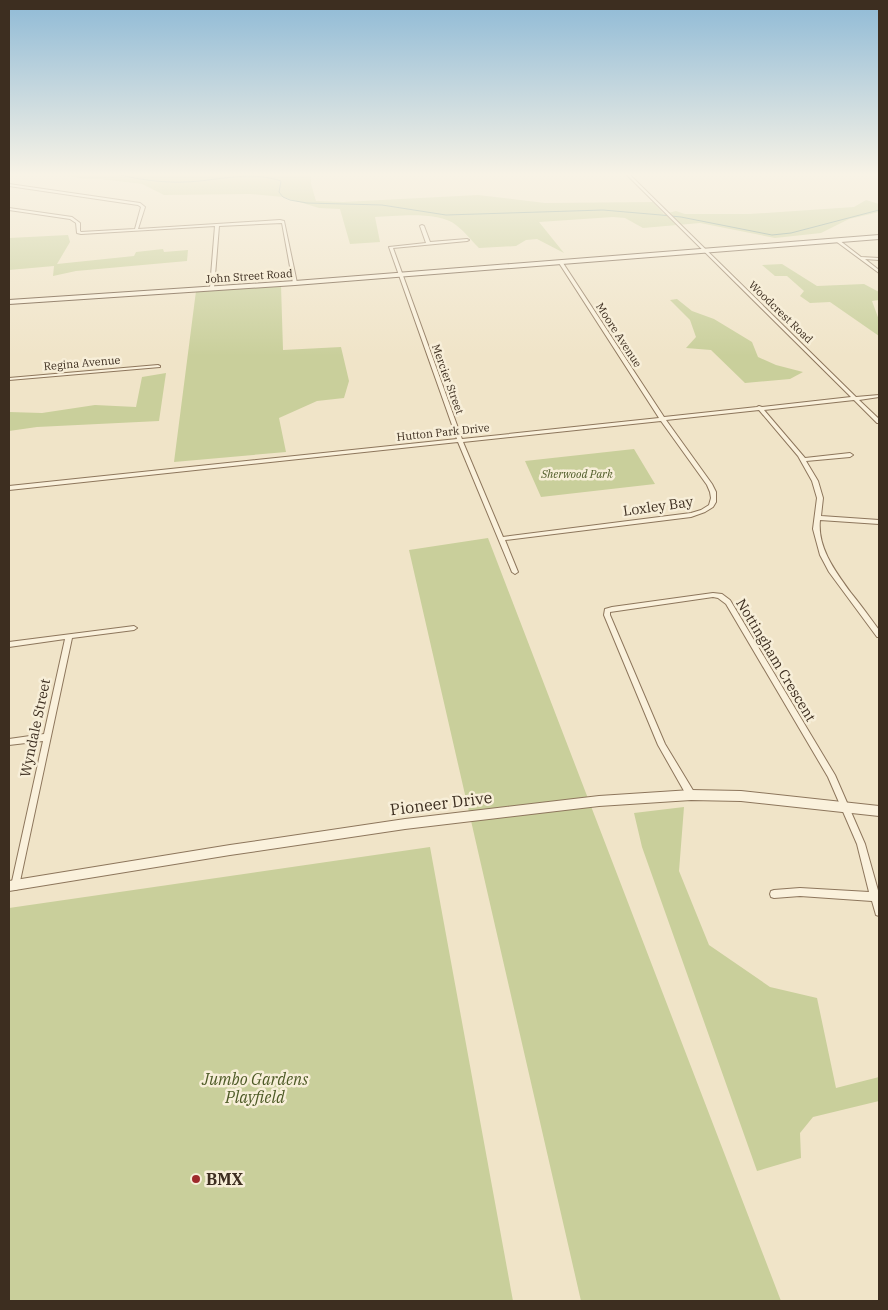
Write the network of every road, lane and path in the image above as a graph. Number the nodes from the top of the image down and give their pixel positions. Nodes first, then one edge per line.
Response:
1 (216, 234) edge
2 (286, 234) edge
3 (425, 234) edge
4 (688, 234) edge
5 (879, 237) edge
6 (467, 240) dead end
7 (838, 240) junction
8 (428, 243) junction
9 (704, 250) junction
10 (861, 258) junction
11 (879, 258) edge
12 (561, 263) junction
13 (879, 272) edge
14 (400, 275) junction
15 (294, 282) junction
16 (212, 288) junction
17 (9, 302) edge
18 (158, 366) dead end
19 (9, 379) edge
20 (879, 396) edge
21 (856, 399) junction
22 (759, 407) junction
23 (662, 418) junction
24 (879, 422) edge
25 (460, 441) junction
26 (850, 455) dead end
27 (804, 460) junction
28 (9, 488) edge
29 (818, 518) junction
30 (879, 522) edge
31 (501, 540) junction
32 (515, 572) dead end
33 (134, 628) dead end
34 (879, 635) edge
35 (69, 636) junction
36 (9, 644) edge
37 (47, 737) junction
38 (9, 742) edge
39 (692, 795) junction
40 (845, 808) junction
41 (879, 811) edge
42 (12, 886) edge
43 (774, 894) dead end
44 (876, 897) junction
45 (879, 912) edge

1 - 16 street
2 - 15 street
3 - 8 street
4 - 9 street, Woodcrest Road
5 - 7 main road, John Street Road
6 - 8 street
7 - 9 main road, John Street Road
7 - 10 street
8 - 14 street, Mercier Street
9 - 12 main road, John Street Road
9 - 21 street, Woodcrest Road
10 - 11 street
10 - 13 street
12 - 14 main road, John Street Road
12 - 23 street, Moore Avenue
14 - 15 main road, John Street Road
14 - 25 street, Mercier Street
15 - 16 main road, John Street Road
16 - 17 main road, John Street Road
18 - 19 street, Regina Avenue
20 - 21 street, Hutton Park Drive
21 - 22 street, Hutton Park Drive
21 - 24 street, Woodcrest Road
22 - 23 street, Hutton Park Drive
22 - 27 street
23 - 25 street, Hutton Park Drive
23 - 31 street, Loxley Bay
25 - 28 street, Hutton Park Drive
25 - 31 street, Mercier Street
26 - 27 street
27 - 29 street
29 - 30 street
29 - 34 street
31 - 32 street, Mercier Street
33 - 35 street
35 - 36 street
35 - 37 street, Wyndale Street
37 - 38 street
37 - 42 street, Wyndale Street
39 - 40 street, Pioneer Drive
39 - 40 street, Nottingham Crescent
39 - 42 street, Pioneer Drive
40 - 41 street, Pioneer Drive
40 - 44 street
43 - 44 street
44 - 45 street

